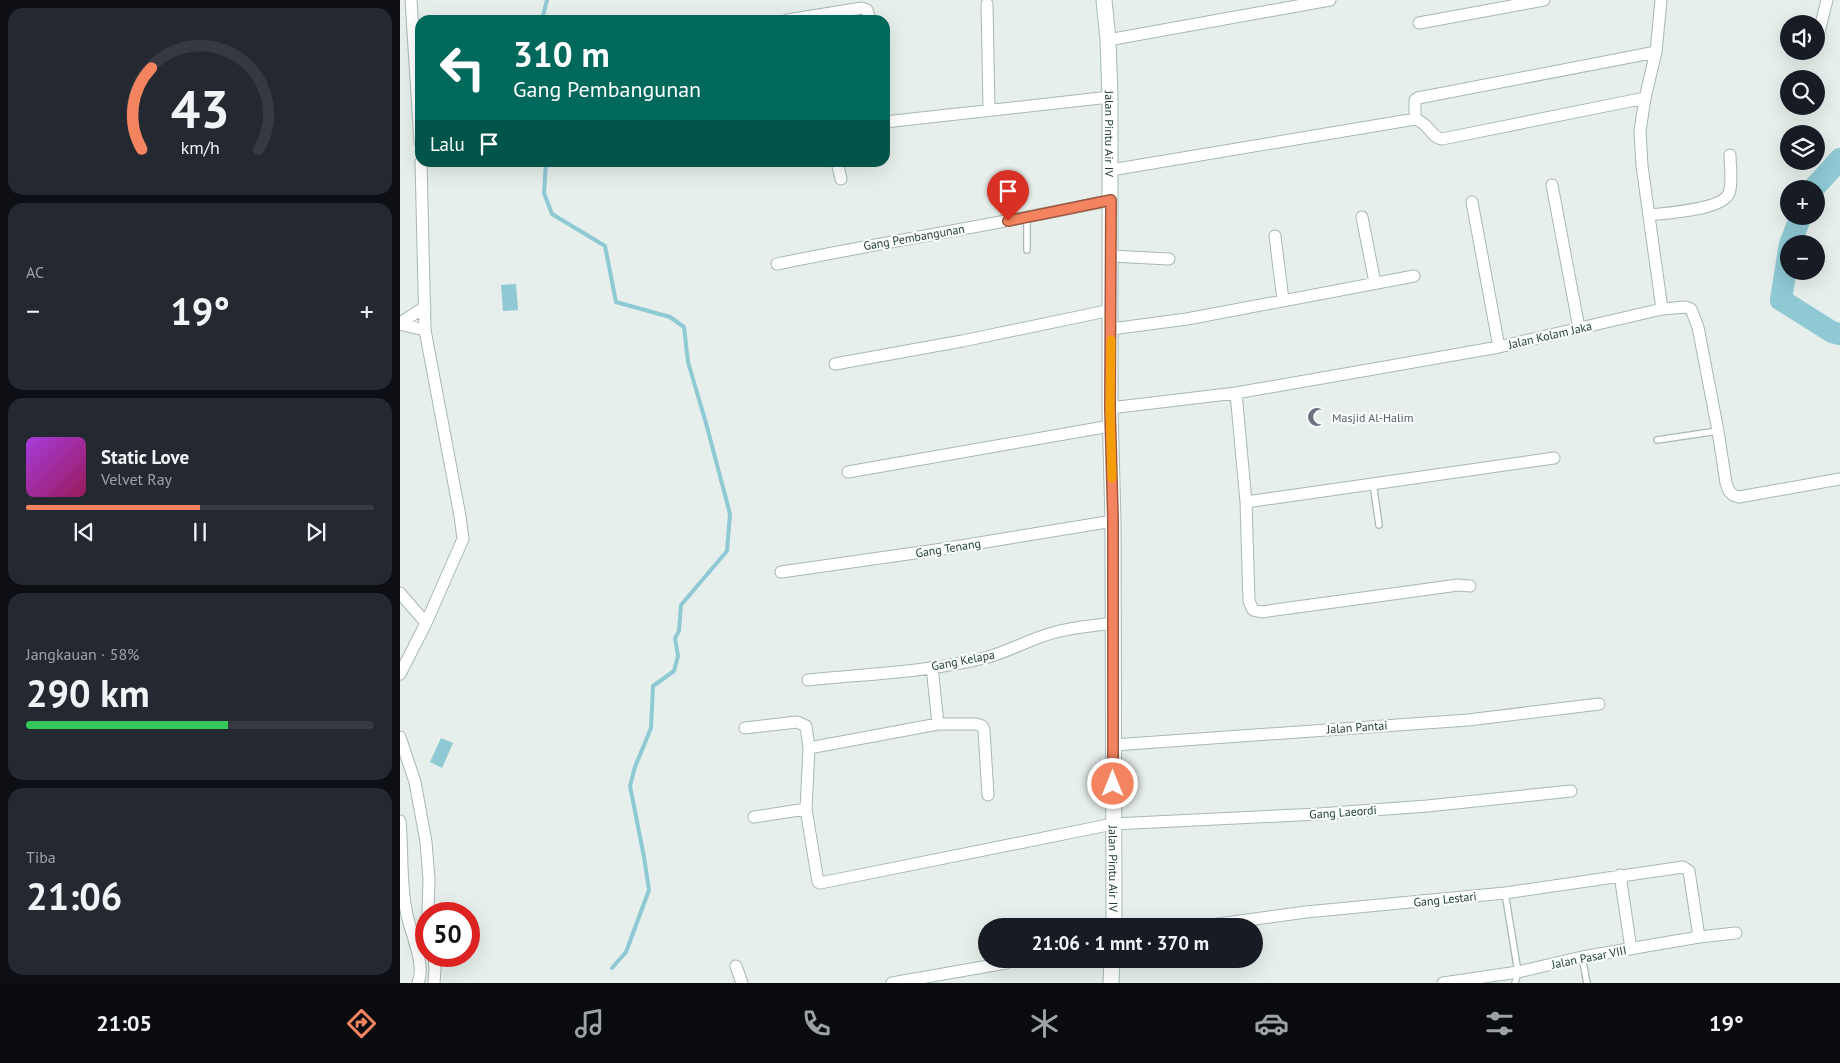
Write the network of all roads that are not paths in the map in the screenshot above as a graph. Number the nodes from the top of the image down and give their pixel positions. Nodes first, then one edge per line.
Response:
1 (411, 0) edge
2 (1104, 0) edge
3 (1330, 0) edge
4 (1544, 0) edge
5 (1661, 0) edge
6 (1827, 0) edge
7 (987, 4) dead end
8 (818, 15) edge
9 (868, 15) edge
10 (1823, 15) edge
11 (1419, 23) dead end
12 (1108, 40) junction
13 (1656, 52) junction
14 (415, 63) edge
15 (1110, 97) junction
16 (1645, 98) junction
17 (989, 110) junction
18 (1415, 119) junction
19 (890, 121) edge
20 (1730, 155) dead end
21 (421, 167) edge
22 (838, 167) edge
23 (1111, 170) junction
24 (841, 179) dead end
25 (1552, 185) dead end
26 (1111, 200) junction
27 (1472, 202) dead end
28 (1649, 215) junction
29 (1362, 217) dead end
30 (1028, 218) junction
31 (1276, 236) dead end
32 (1027, 250) dead end
33 (1111, 256) junction
34 (1169, 259) dead end
35 (776, 264) dead end
36 (1414, 276) dead end
37 (1375, 283) junction
38 (1283, 300) junction
39 (425, 307) junction
40 (1662, 309) junction
41 (1111, 310) junction
42 (400, 323) edge
43 (1111, 328) junction
44 (1580, 328) junction
45 (425, 330) junction
46 (1498, 347) junction
47 (835, 364) dead end
48 (1236, 393) junction
49 (1110, 408) junction
50 (1110, 426) junction
51 (1718, 431) junction
52 (1658, 440) dead end
53 (1554, 458) dead end
54 (848, 472) dead end
55 (1840, 479) edge
56 (1372, 484) junction
57 (1246, 502) junction
58 (1113, 520) junction
59 (1379, 525) dead end
60 (781, 572) dead end
61 (1470, 586) dead end
62 (400, 592) edge
63 (426, 623) junction
64 (1113, 623) junction
65 (932, 667) junction
66 (400, 674) edge
67 (808, 680) dead end
68 (1599, 704) dead end
69 (938, 724) junction
70 (745, 728) dead end
71 (400, 737) edge
72 (1114, 745) junction
73 (809, 748) junction
74 (1571, 791) dead end
75 (988, 795) dead end
76 (806, 809) junction
77 (754, 817) dead end
78 (400, 821) edge
79 (1113, 824) junction
80 (1620, 875) junction
81 (1505, 893) junction
82 (428, 902) edge
83 (415, 912) edge
84 (407, 913) junction
85 (1114, 918) edge
86 (1262, 918) edge
87 (1736, 933) dead end
88 (1699, 937) junction
89 (1630, 949) junction
90 (1582, 958) junction
91 (736, 966) dead end
92 (434, 967) edge
93 (980, 968) edge
94 (1112, 968) edge
95 (1517, 977) edge
96 (933, 979) edge
97 (419, 980) edge
98 (435, 982) edge
99 (742, 983) edge
100 (892, 983) edge
101 (1111, 983) edge
102 (1443, 983) edge
103 (1587, 983) edge

1 - 14 street
2 - 12 main road, Jalan Pintu Air IV
3 - 12 street
4 - 11 street
5 - 13 street
6 - 10 street
7 - 17 street
8 - 9 street
12 - 15 main road, Jalan Pintu Air IV
13 - 16 street
13 - 18 street
15 - 17 street
15 - 23 main road, Jalan Pintu Air IV
16 - 18 street
16 - 28 street
17 - 19 street
18 - 23 street
20 - 28 street
21 - 39 street
22 - 24 street
23 - 26 main road, Jalan Pintu Air IV
25 - 44 street
26 - 30 street, Gang Pembangunan
26 - 33 main road, Jalan Pintu Air IV
27 - 46 street
28 - 40 street
29 - 37 street
30 - 32 lane
30 - 35 street, Gang Pembangunan
31 - 38 street
33 - 34 street
33 - 41 main road, Jalan Pintu Air IV
36 - 37 street
37 - 38 street
38 - 43 street
39 - 42 street
39 - 45 street
40 - 44 street, Jalan Kolam Jaka
40 - 51 street, Jalan Kolam Jaka
41 - 43 main road, Jalan Pintu Air IV
41 - 47 street
42 - 45 street
43 - 49 main road, Jalan Pintu Air IV
44 - 46 street, Jalan Kolam Jaka
45 - 63 street
46 - 48 street, Jalan Kolam Jaka
48 - 49 street, Jalan Kolam Jaka
48 - 57 street
49 - 50 main road, Jalan Pintu Air IV
50 - 54 street
50 - 58 main road, Jalan Pintu Air IV
51 - 52 lane
51 - 55 street, Jalan Kolam Jaka
53 - 56 street
56 - 57 street
56 - 59 lane
57 - 61 street
58 - 60 street, Gang Tenang
58 - 64 main road, Jalan Pintu Air IV
62 - 63 street
63 - 66 street
64 - 65 street, Gang Kelapa
64 - 72 main road, Jalan Pintu Air IV
65 - 67 street, Gang Kelapa
65 - 69 street
68 - 72 street, Jalan Pantai
69 - 73 street
69 - 75 street
70 - 73 street
71 - 82 street
72 - 79 main road, Jalan Pintu Air IV
73 - 76 street
74 - 79 street, Gang Laeordi
76 - 77 street
76 - 79 street, Gang Laeordi
78 - 84 street
79 - 85 main road, Jalan Pintu Air IV
80 - 81 street, Gang Lestari
80 - 88 street, Gang Lestari
80 - 89 street
81 - 86 street, Gang Lestari
81 - 95 lane
83 - 84 street
84 - 97 street
87 - 88 street, Jalan Pasar VIII
88 - 89 street, Jalan Pasar VIII
89 - 90 street, Jalan Pasar VIII
90 - 95 street, Jalan Pasar VIII
90 - 103 lane
91 - 99 street
92 - 98 street
93 - 96 street
94 - 101 main road
95 - 102 street, Jalan Pasar VIII
96 - 100 street
97 - 98 lane

